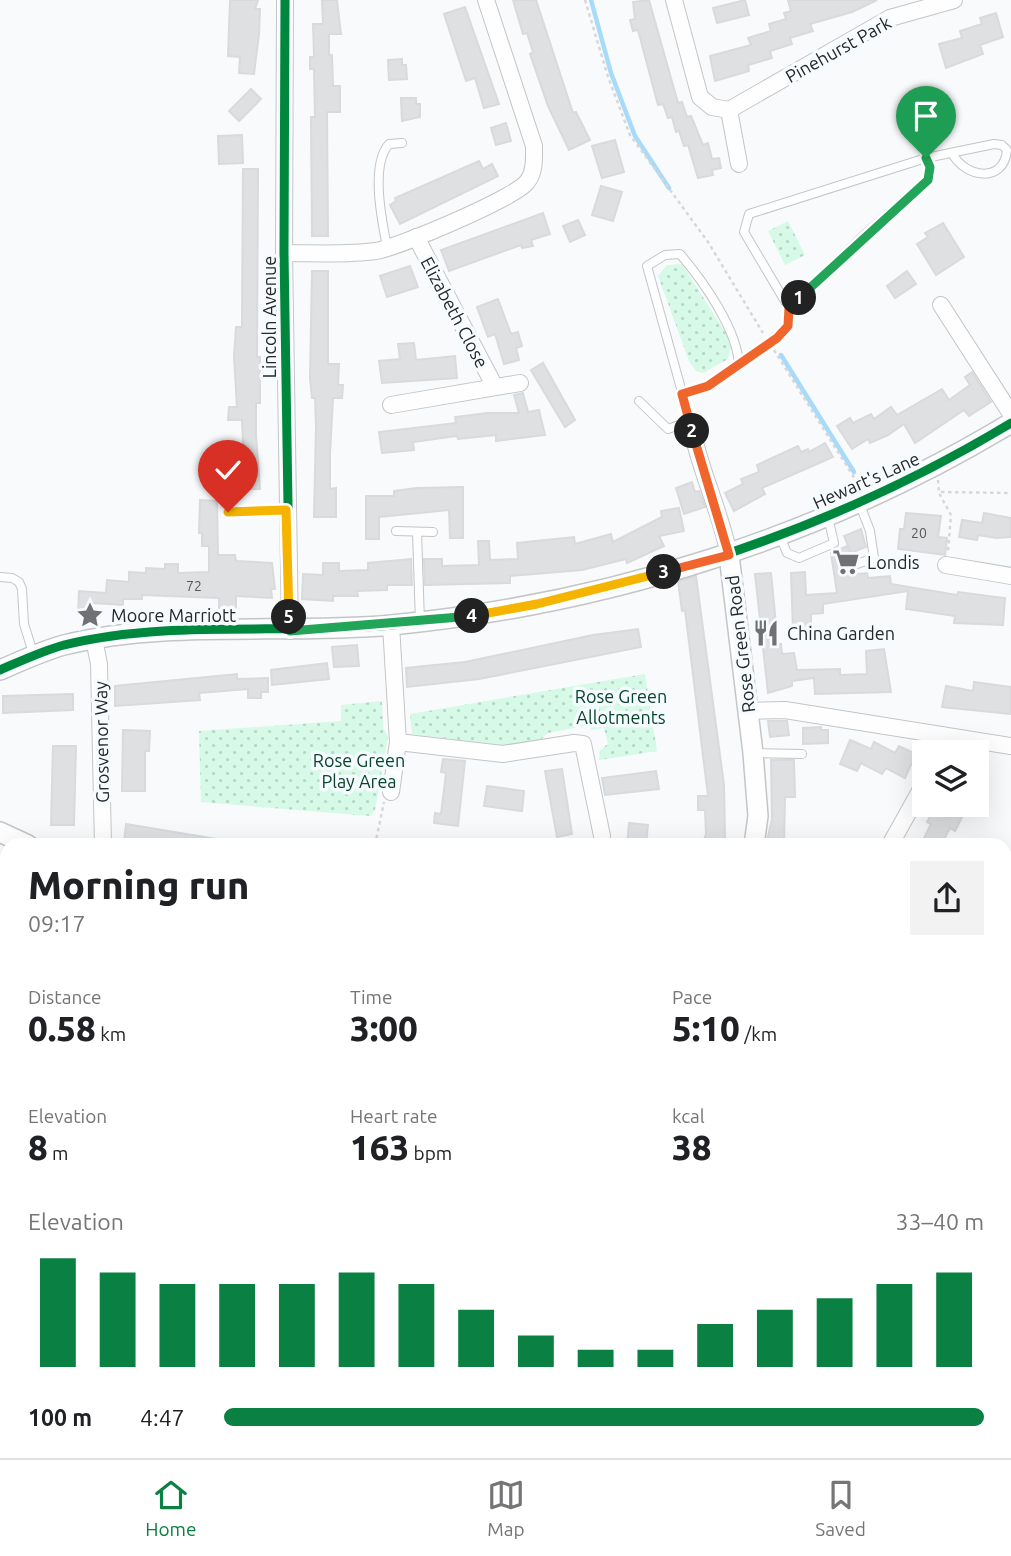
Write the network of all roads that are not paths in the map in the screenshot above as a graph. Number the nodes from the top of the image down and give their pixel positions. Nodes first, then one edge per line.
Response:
1 (486, 0) edge
2 (674, 0) edge
3 (954, 0) edge
4 (285, 1) edge
5 (729, 110) junction
6 (402, 143) dead end
7 (952, 153) junction
8 (926, 158) junction
9 (739, 164) dead end
10 (416, 237) junction
11 (387, 247) junction
12 (284, 253) junction
13 (941, 305) dead end
14 (789, 308) junction
15 (739, 366) junction
16 (520, 383) dead end
17 (495, 387) junction
18 (682, 394) junction
19 (639, 401) dead end
20 (391, 405) dead end
21 (1011, 414) edge
22 (690, 421) junction
23 (1011, 423) edge
24 (863, 500) junction
25 (286, 510) junction
26 (228, 512) dead end
27 (827, 515) junction
28 (396, 531) dead end
29 (418, 532) junction
30 (433, 532) dead end
31 (779, 534) junction
32 (729, 555) junction
33 (857, 564) dead end
34 (946, 565) road end
35 (1011, 576) edge
36 (0, 577) edge
37 (420, 622) junction
38 (391, 625) junction
39 (290, 631) junction
40 (94, 639) junction
41 (34, 656) junction
42 (0, 670) edge
43 (747, 711) junction
44 (951, 737) junction
45 (949, 740) edge
46 (398, 742) junction
47 (1011, 746) edge
48 (753, 753) junction
49 (802, 754) dead end
50 (391, 788) road end
51 (912, 806) edge
52 (602, 835) dead end
53 (103, 838) edge
54 (755, 838) edge
55 (894, 838) edge

1 - 10 street
2 - 5 street
3 - 5 street, Pinehurst Park
4 - 12 street, Lincoln Avenue
5 - 9 street
6 - 11 lane
7 - 7 lane
7 - 8 lane
8 - 14 lane
8 - 14 lane
10 - 11 street
10 - 17 street, Elizabeth Close
11 - 12 street
12 - 25 street, Lincoln Avenue
13 - 21 street
14 - 15 lane
15 - 18 lane
15 - 18 lane
16 - 17 street, Elizabeth Close
17 - 20 street, Elizabeth Close
18 - 22 lane
19 - 22 lane
22 - 32 street
23 - 24 street, Hewart's Lane
24 - 27 street, Hewart's Lane
24 - 33 lane
25 - 26 lane
25 - 39 street, Lincoln Avenue
27 - 31 street, Hewart's Lane
27 - 31 lane
28 - 29 lane
29 - 30 lane
29 - 37 lane
31 - 32 street, Hewart's Lane
32 - 37 street, Rose Green Road
32 - 43 street, Rose Green Road
34 - 35 street
36 - 41 lane
37 - 38 street, Rose Green Road
38 - 39 street, Rose Green Road
38 - 46 street
39 - 40 street, Rose Green Road
40 - 41 street, Rose Green Road
40 - 53 street, Grosvenor Way
41 - 42 street, Rose Green Road
43 - 44 street
43 - 48 street, Rose Green Road
44 - 45 street
44 - 47 street
46 - 50 street
46 - 52 street
48 - 49 lane
48 - 54 street, Rose Green Road
51 - 55 street

